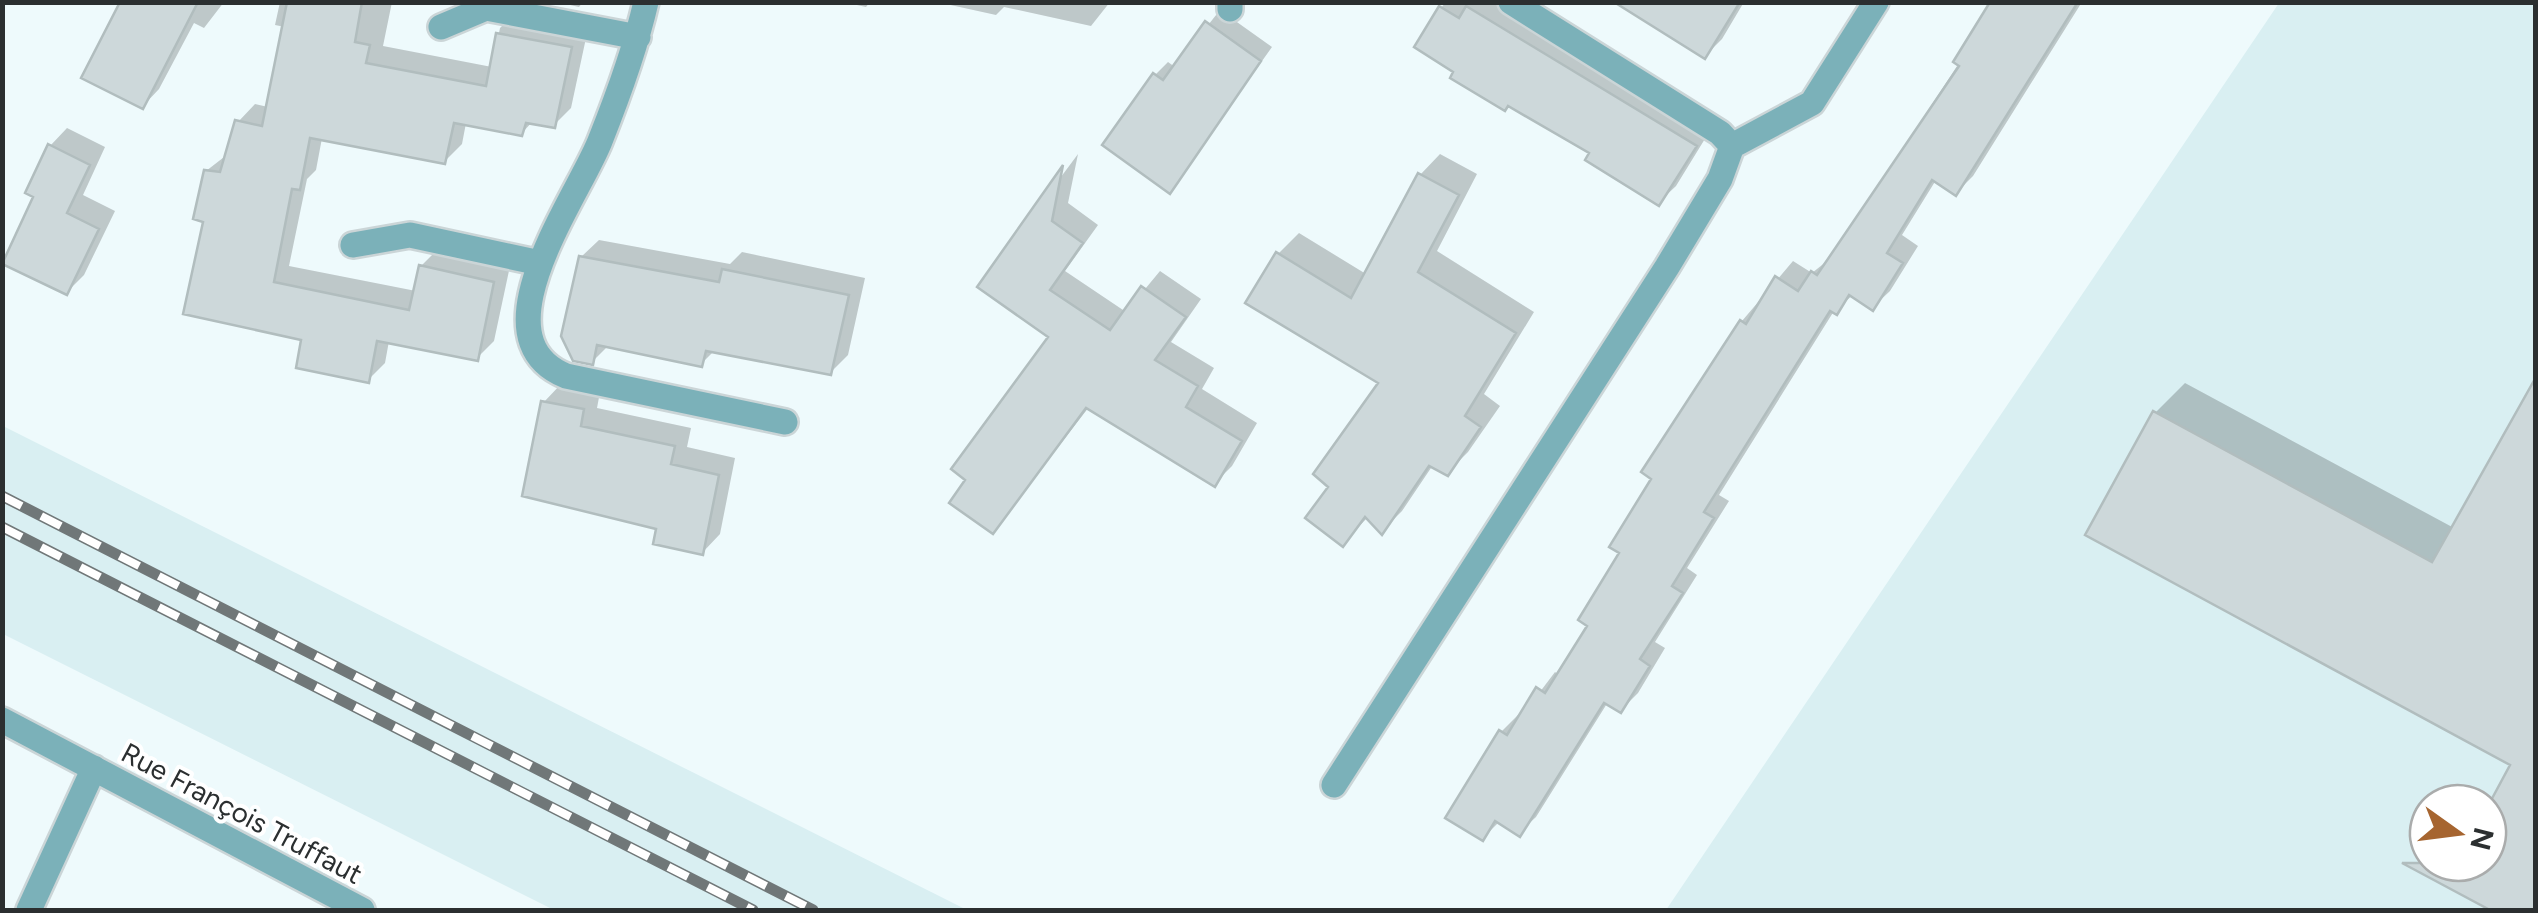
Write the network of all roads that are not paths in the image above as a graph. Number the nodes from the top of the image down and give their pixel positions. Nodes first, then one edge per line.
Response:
1 (646, 2) edge
2 (1511, 2) edge
3 (1876, 2) edge
4 (441, 26) dead end
5 (638, 37) junction
6 (1732, 146) junction
7 (354, 245) dead end
8 (540, 263) junction
9 (785, 422) dead end
10 (2, 720) edge
11 (94, 768) junction
12 (1334, 785) dead end
13 (30, 910) edge
14 (362, 910) edge

1 - 5 street
2 - 6 street
3 - 6 street
4 - 5 street
5 - 8 street
6 - 12 street
7 - 8 street
8 - 9 street
10 - 11 street, Rue François Truffaut
11 - 13 street
11 - 14 street, Rue François Truffaut

